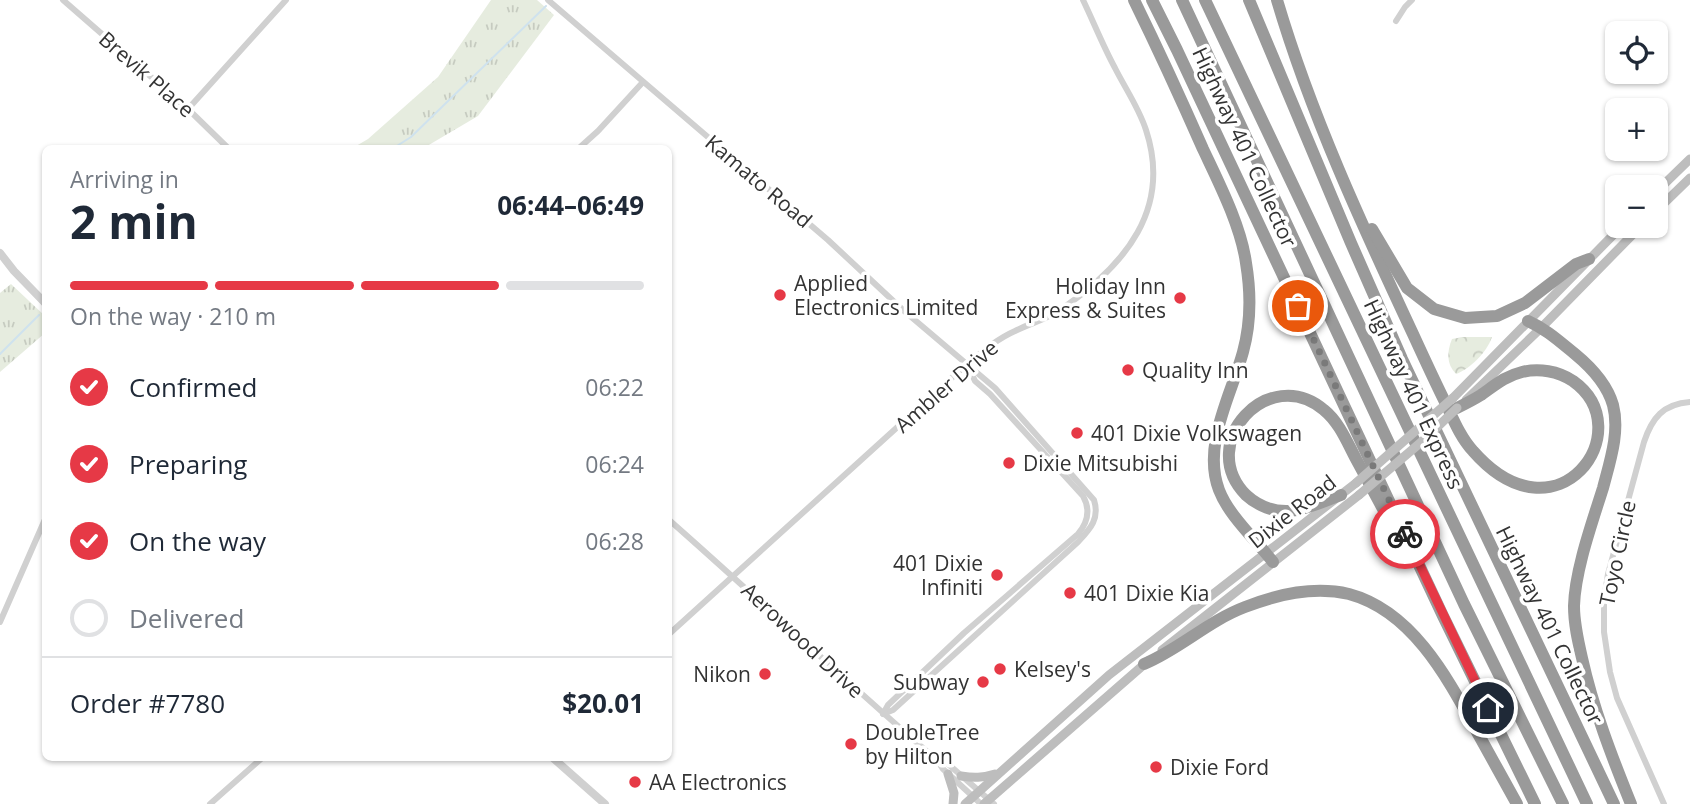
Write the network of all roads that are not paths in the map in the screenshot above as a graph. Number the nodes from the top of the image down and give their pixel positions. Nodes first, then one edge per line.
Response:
1 (63, 0) edge
2 (286, 0) edge
3 (548, 0) edge
4 (1083, 0) edge
5 (1134, 0) edge
6 (1152, 0) edge
7 (1182, 0) edge
8 (1205, 0) edge
9 (1249, 0) edge
10 (1277, 0) edge
11 (1412, 0) edge
12 (1396, 21) dead end
13 (643, 82) junction
14 (188, 109) junction
15 (225, 145) edge
16 (582, 145) edge
17 (1690, 159) edge
18 (1337, 166) junction
19 (1690, 178) edge
20 (1668, 180) edge
21 (1668, 200) edge
22 (1610, 238) edge
23 (1629, 238) edge
24 (0, 253) edge
25 (1589, 259) junction
26 (42, 300) edge
27 (1528, 321) junction
28 (1542, 327) junction
29 (967, 364) junction
30 (1690, 402) edge
31 (1455, 403) junction
32 (1341, 495) junction
33 (672, 523) edge
34 (42, 526) edge
35 (1409, 543) junction
36 (1270, 557) junction
37 (733, 576) junction
38 (0, 622) edge
39 (672, 631) edge
40 (1144, 664) junction
41 (883, 714) junction
42 (937, 760) junction
43 (259, 761) edge
44 (556, 761) edge
45 (1000, 773) junction
46 (948, 774) junction
47 (961, 776) junction
48 (976, 794) junction
49 (987, 803) edge
50 (210, 804) edge
51 (605, 804) edge
52 (953, 804) edge
53 (965, 804) edge
54 (1517, 804) edge
55 (1535, 804) edge
56 (1563, 804) edge
57 (1587, 804) edge
58 (1614, 804) edge
59 (1631, 804) edge
60 (1664, 804) edge

1 - 14 street, Brevik Place
2 - 14 street
3 - 13 street, Kamato Road
4 - 29 street, Ambler Drive
5 - 36 highway
6 - 35 highway, Highway 401 Collector
7 - 56 highway, Highway 401 Express
8 - 57 highway, Highway 401 Express
9 - 58 highway, Highway 401 Collector
10 - 18 highway
11 - 12 street
13 - 16 street
13 - 29 street, Kamato Road
14 - 15 street, Brevik Place
17 - 20 main road
18 - 25 highway
18 - 31 highway
19 - 21 main road
22 - 25 main road, Dixie Road
23 - 28 main road, Dixie Road
24 - 26 street
25 - 27 main road, Dixie Road
27 - 28 highway
27 - 31 main road, Dixie Road
28 - 31 main road, Dixie Road
28 - 59 highway
29 - 37 street, Ambler Drive
29 - 41 street, Kamato Road
30 - 60 street, Toyo Circle
31 - 32 main road, Dixie Road, bridge
31 - 36 main road, Dixie Road, bridge
32 - 35 highway
32 - 36 main road, Dixie Road
33 - 37 street, Aerowood Drive
34 - 38 street
35 - 55 highway, Highway 401 Collector
36 - 40 main road, Dixie Road
36 - 45 main road, Dixie Road
37 - 39 street, Ambler Drive
37 - 41 street, Aerowood Drive
40 - 49 main road, Dixie Road
40 - 54 highway
41 - 42 street, Aerowood Drive
42 - 46 street, Aerowood Drive
42 - 47 street, Aerowood Drive
43 - 50 street
44 - 51 street
45 - 47 main road
45 - 48 main road, Dixie Road
46 - 48 street, Aerowood Drive
46 - 52 main road
47 - 48 street, Aerowood Drive
48 - 49 street, Aerowood Drive
48 - 53 main road, Dixie Road

